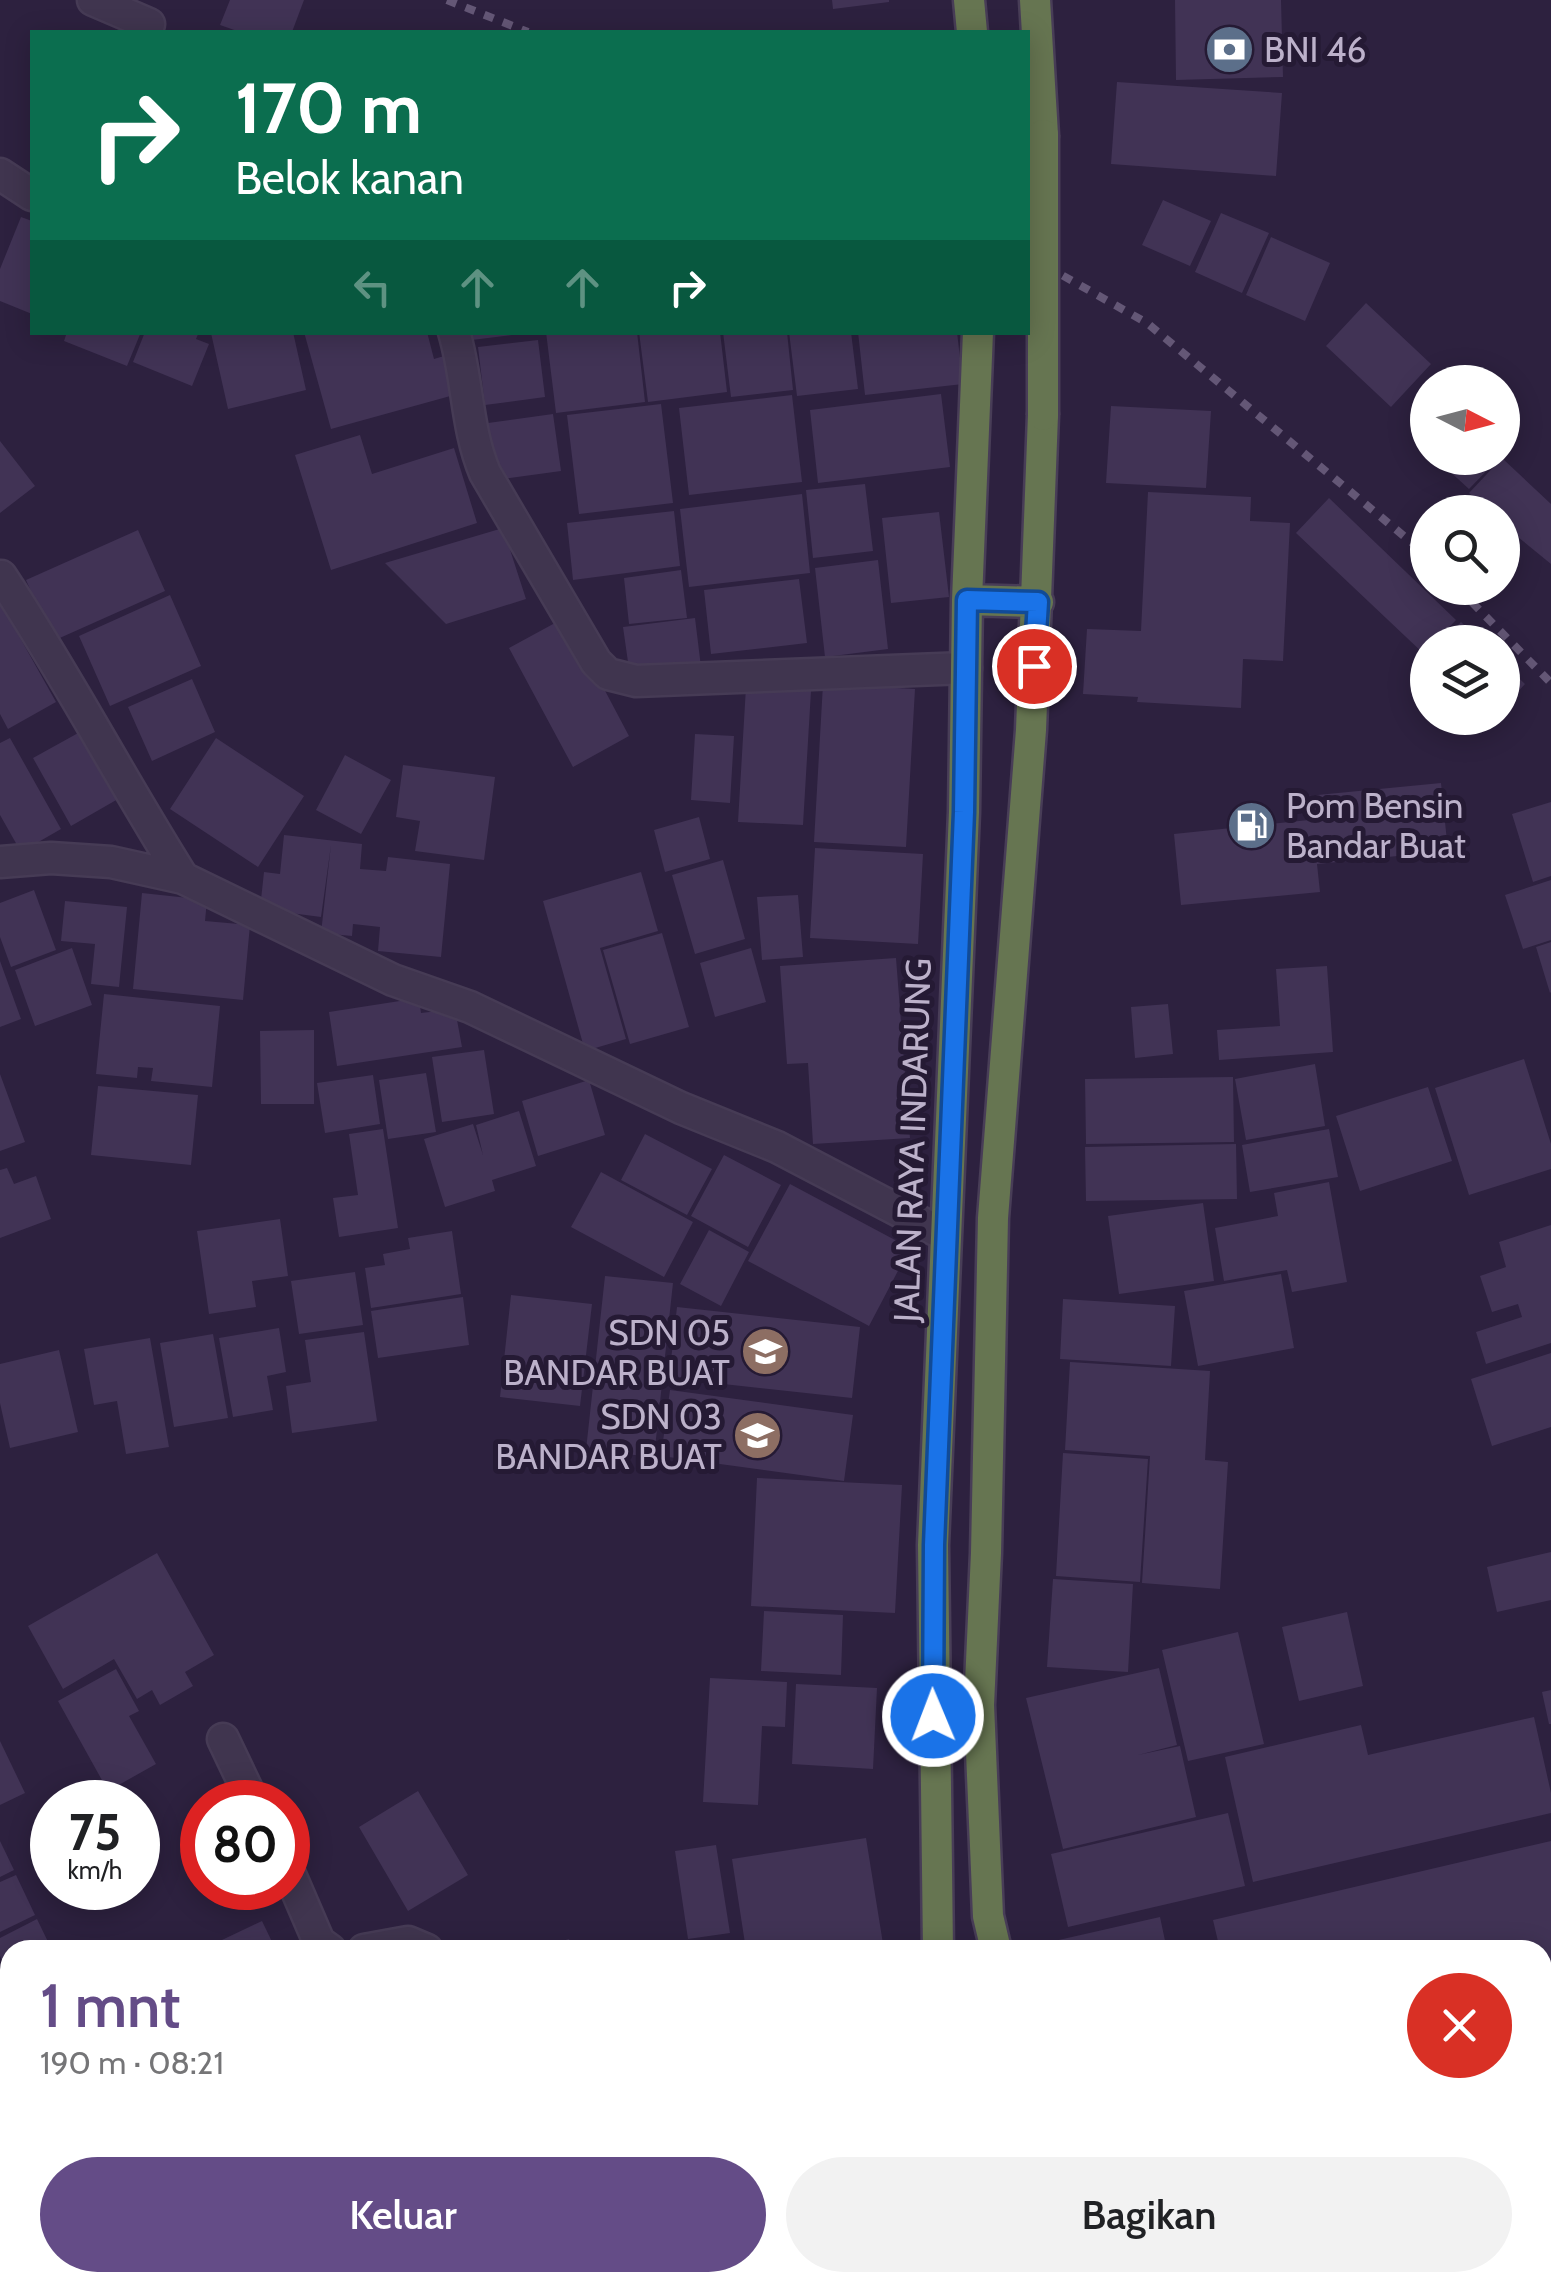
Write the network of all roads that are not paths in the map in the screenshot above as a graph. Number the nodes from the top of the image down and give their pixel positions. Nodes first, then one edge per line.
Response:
1 (93, 0) edge
2 (970, 0) edge
3 (1035, 0) edge
4 (149, 24) dead end
5 (972, 30) edge
6 (0, 174) edge
7 (30, 194) edge
8 (455, 335) edge
9 (978, 335) edge
10 (1, 576) edge
11 (967, 600) junction
12 (1038, 602) junction
13 (966, 668) junction
14 (0, 862) edge
15 (183, 878) junction
16 (945, 1235) junction
17 (223, 1739) dead end
18 (243, 1780) edge
19 (306, 1910) edge
20 (319, 1940) edge
21 (938, 1940) edge
22 (994, 1940) edge

1 - 4 street
2 - 5 highway
3 - 12 highway, bridge
6 - 7 street
8 - 13 street
9 - 11 highway, JALAN RAYA INDARUNG
10 - 15 street
11 - 12 highway
11 - 13 highway, JALAN RAYA INDARUNG
12 - 22 highway
13 - 16 highway, JALAN RAYA INDARUNG
14 - 15 street
15 - 16 street
16 - 21 highway, JALAN RAYA INDARUNG
17 - 18 street
19 - 20 street

